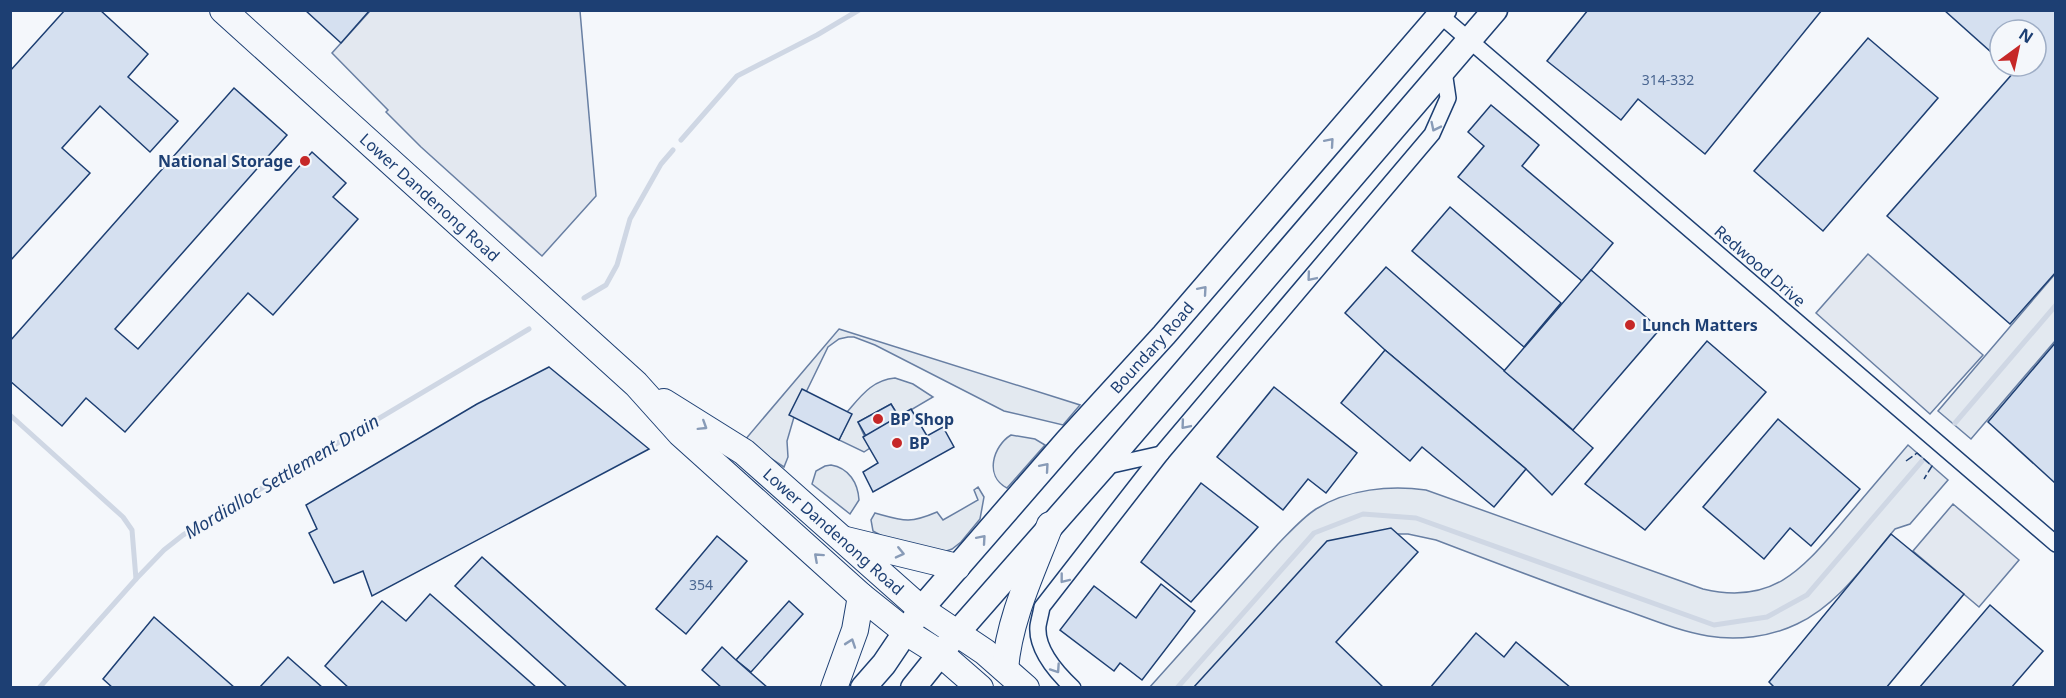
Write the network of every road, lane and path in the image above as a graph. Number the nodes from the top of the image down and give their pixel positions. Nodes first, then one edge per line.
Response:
1 (223, 10) edge
2 (1495, 10) edge
3 (1442, 13) edge
4 (1470, 40) junction
5 (1444, 71) junction
6 (636, 384) junction
7 (1161, 454) junction
8 (1103, 467) junction
9 (1050, 525) junction
10 (843, 540) junction
11 (2055, 544) edge
12 (957, 567) junction
13 (861, 596) junction
14 (921, 609) junction
15 (906, 632) junction
16 (957, 633) junction
17 (941, 654) junction
18 (1005, 669) junction
19 (834, 687) edge
20 (863, 687) edge
21 (913, 687) edge
22 (980, 687) edge
23 (1026, 687) edge
24 (1072, 687) edge

1 - 6 highway, Lower Dandenong Road
2 - 4 main road
3 - 4 street, Redwood Drive
12 -> 3 main road, Boundary Road
4 - 5 main road
4 - 11 street, Redwood Drive
5 -> 7 street
5 - 8 main road
6 -> 10 highway, Lower Dandenong Road
13 -> 6 highway, Lower Dandenong Road
7 - 8 street
7 -> 24 street
8 - 9 main road
9 - 16 main road
9 - 18 highway
10 -> 12 highway
10 - 14 highway, Lower Dandenong Road
12 - 14 main road, Boundary Road
13 - 15 highway, Lower Dandenong Road
19 -> 13 highway
14 - 15 main road, Boundary Road
14 - 16 highway, Lower Dandenong Road
15 - 17 highway, Lower Dandenong Road
15 - 20 main road, Boundary Road
16 - 17 main road
16 - 18 highway, Lower Dandenong Road
17 - 21 main road
17 - 22 highway, Lower Dandenong Road
18 - 23 highway, Lower Dandenong Road

